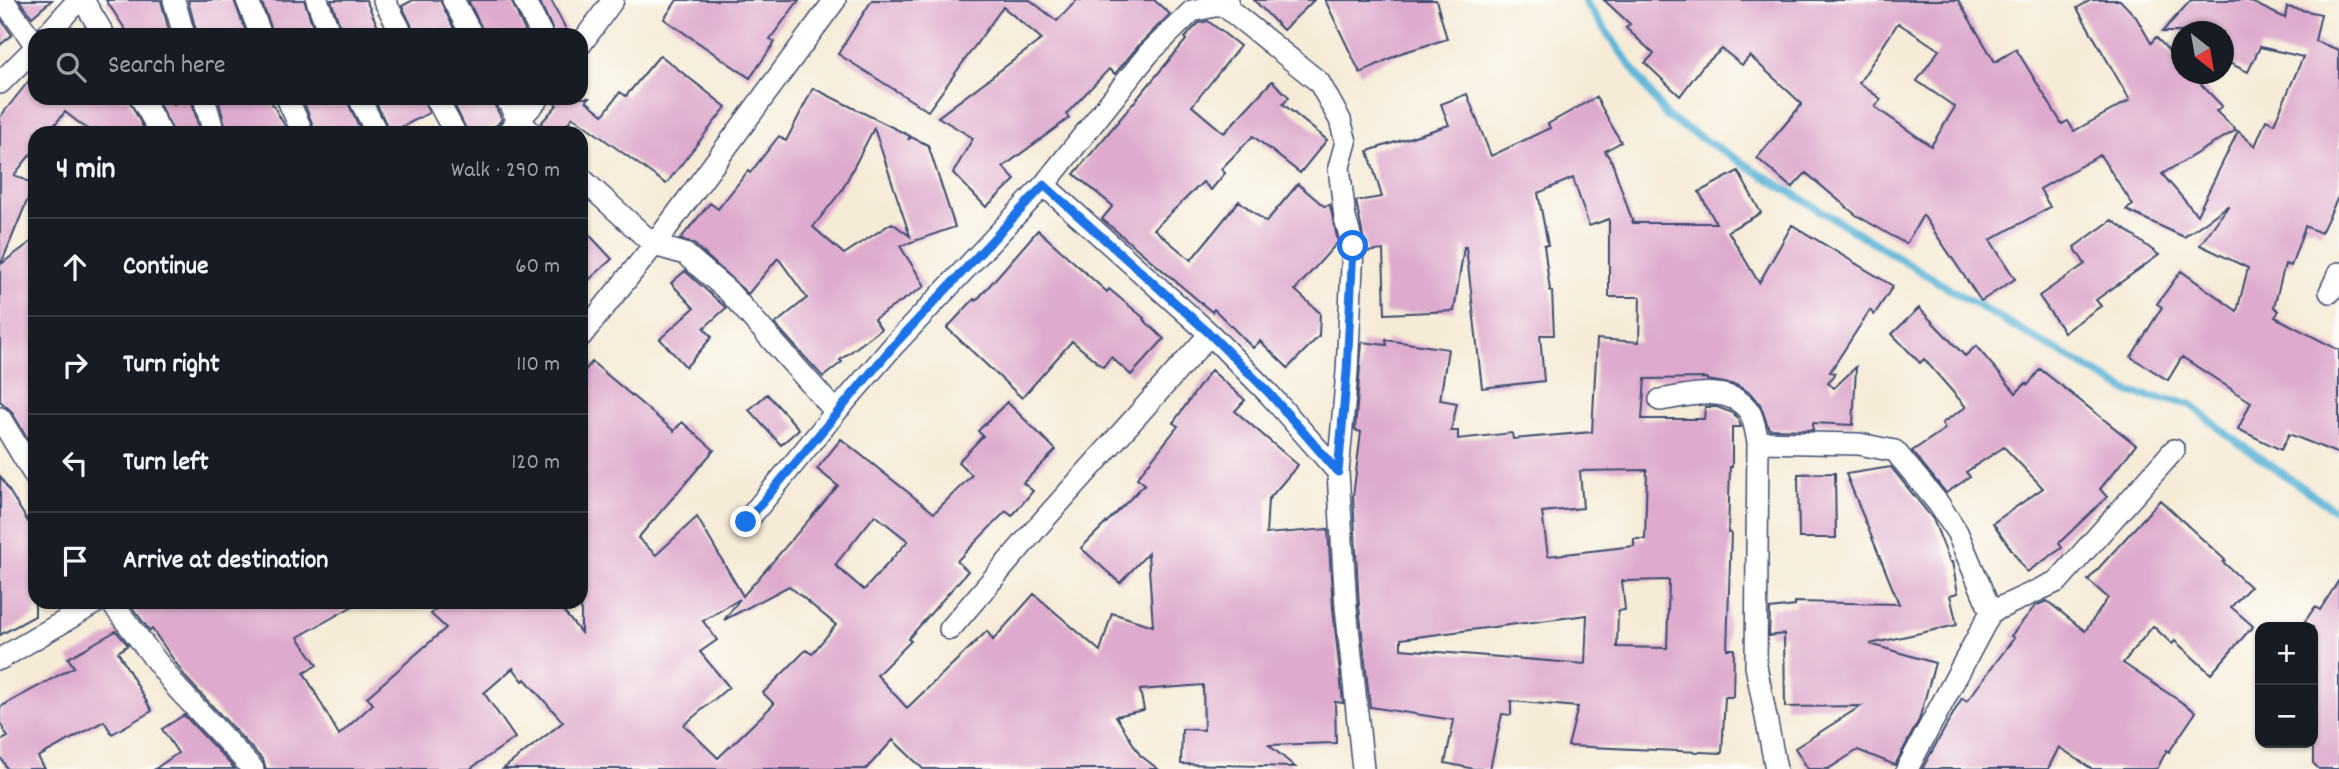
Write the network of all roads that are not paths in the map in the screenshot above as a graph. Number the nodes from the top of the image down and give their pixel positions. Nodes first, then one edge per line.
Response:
1 (2, 0) edge
2 (81, 0) edge
3 (174, 0) edge
4 (247, 0) edge
5 (317, 0) edge
6 (384, 0) edge
7 (453, 0) edge
8 (524, 0) edge
9 (587, 0) edge
10 (613, 0) edge
11 (835, 0) edge
12 (1223, 1) edge
13 (598, 21) junction
14 (54, 28) edge
15 (99, 28) edge
16 (182, 28) edge
17 (258, 28) edge
18 (327, 28) edge
19 (398, 28) edge
20 (468, 28) edge
21 (538, 28) edge
22 (588, 35) edge
23 (28, 36) edge
24 (28, 53) edge
25 (0, 83) edge
26 (145, 105) edge
27 (206, 105) edge
28 (290, 105) edge
29 (363, 105) edge
30 (440, 105) edge
31 (509, 105) edge
32 (535, 105) edge
33 (157, 126) edge
34 (212, 126) edge
35 (300, 126) edge
36 (373, 126) edge
37 (451, 126) edge
38 (518, 126) edge
39 (521, 126) edge
40 (588, 184) edge
41 (1044, 185) junction
42 (654, 245) junction
43 (588, 327) edge
44 (1210, 334) junction
45 (1660, 400) dead end
46 (836, 412) junction
47 (0, 418) edge
48 (1758, 442) junction
49 (2174, 450) dead end
50 (28, 464) edge
51 (1338, 472) junction
52 (746, 522) dead end
53 (85, 609) edge
54 (116, 609) edge
55 (1991, 612) junction
56 (950, 629) dead end
57 (0, 659) edge
58 (1364, 768) edge
59 (253, 769) edge
60 (1776, 769) edge
61 (1906, 769) edge

1 - 23 street
2 - 14 street
2 - 15 street
3 - 16 street
4 - 17 street
5 - 18 street
6 - 19 street
7 - 20 street
8 - 21 street
9 - 13 street
10 - 13 street
11 - 42 street
12 - 41 street
12 - 51 street
13 - 22 street
24 - 25 street
26 - 33 street
27 - 34 street
28 - 35 street
29 - 36 street
30 - 37 street
31 - 38 street
32 - 39 street
40 - 42 street
41 - 44 street
41 - 46 street
42 - 43 street
42 - 46 street
44 - 51 street
44 - 56 street
45 - 48 street
46 - 52 street
47 - 50 street
48 - 55 street
48 - 60 street
49 - 55 street
51 - 58 street
53 - 57 street
54 - 59 street
55 - 61 street

